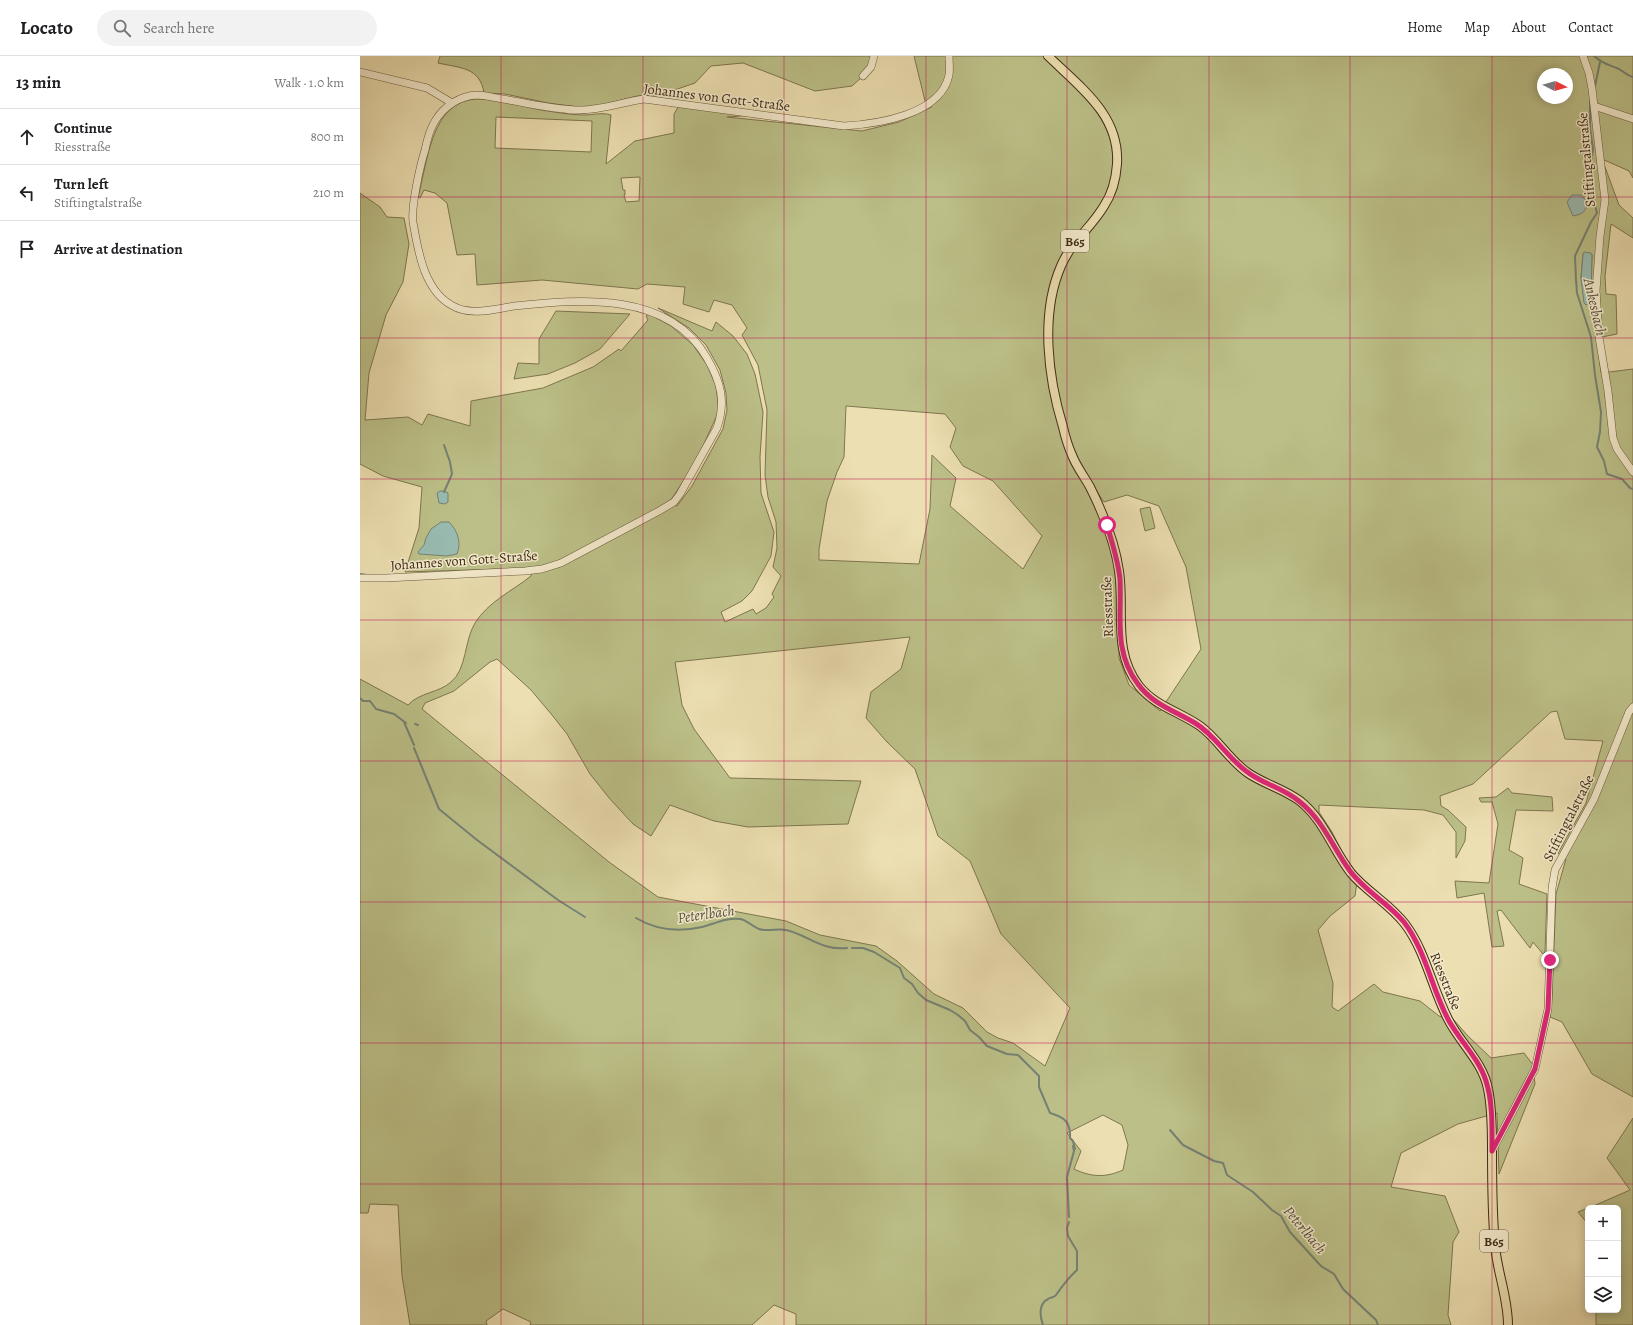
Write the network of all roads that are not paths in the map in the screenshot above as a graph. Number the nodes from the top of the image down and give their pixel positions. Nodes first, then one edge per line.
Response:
1 (874, 56) edge
2 (949, 56) edge
3 (1048, 56) edge
4 (1583, 56) edge
5 (360, 72) edge
6 (864, 76) dead end
7 (452, 103) junction
8 (1594, 106) junction
9 (1633, 119) edge
10 (1633, 472) edge
11 (360, 578) edge
12 (1633, 707) edge
13 (1492, 1151) junction
14 (1508, 1325) edge

1 - 6 street
2 - 7 street, Johannes von Gott-Straße
3 - 13 main road, Riesstraße / B65
4 - 8 street, Stiftingtalstraße
5 - 7 street
7 - 11 street, Johannes von Gott-Straße
8 - 9 street
8 - 10 street, Stiftingtalstraße
12 - 13 street, Stiftingtalstraße
13 - 14 main road, Riesstraße / B65

